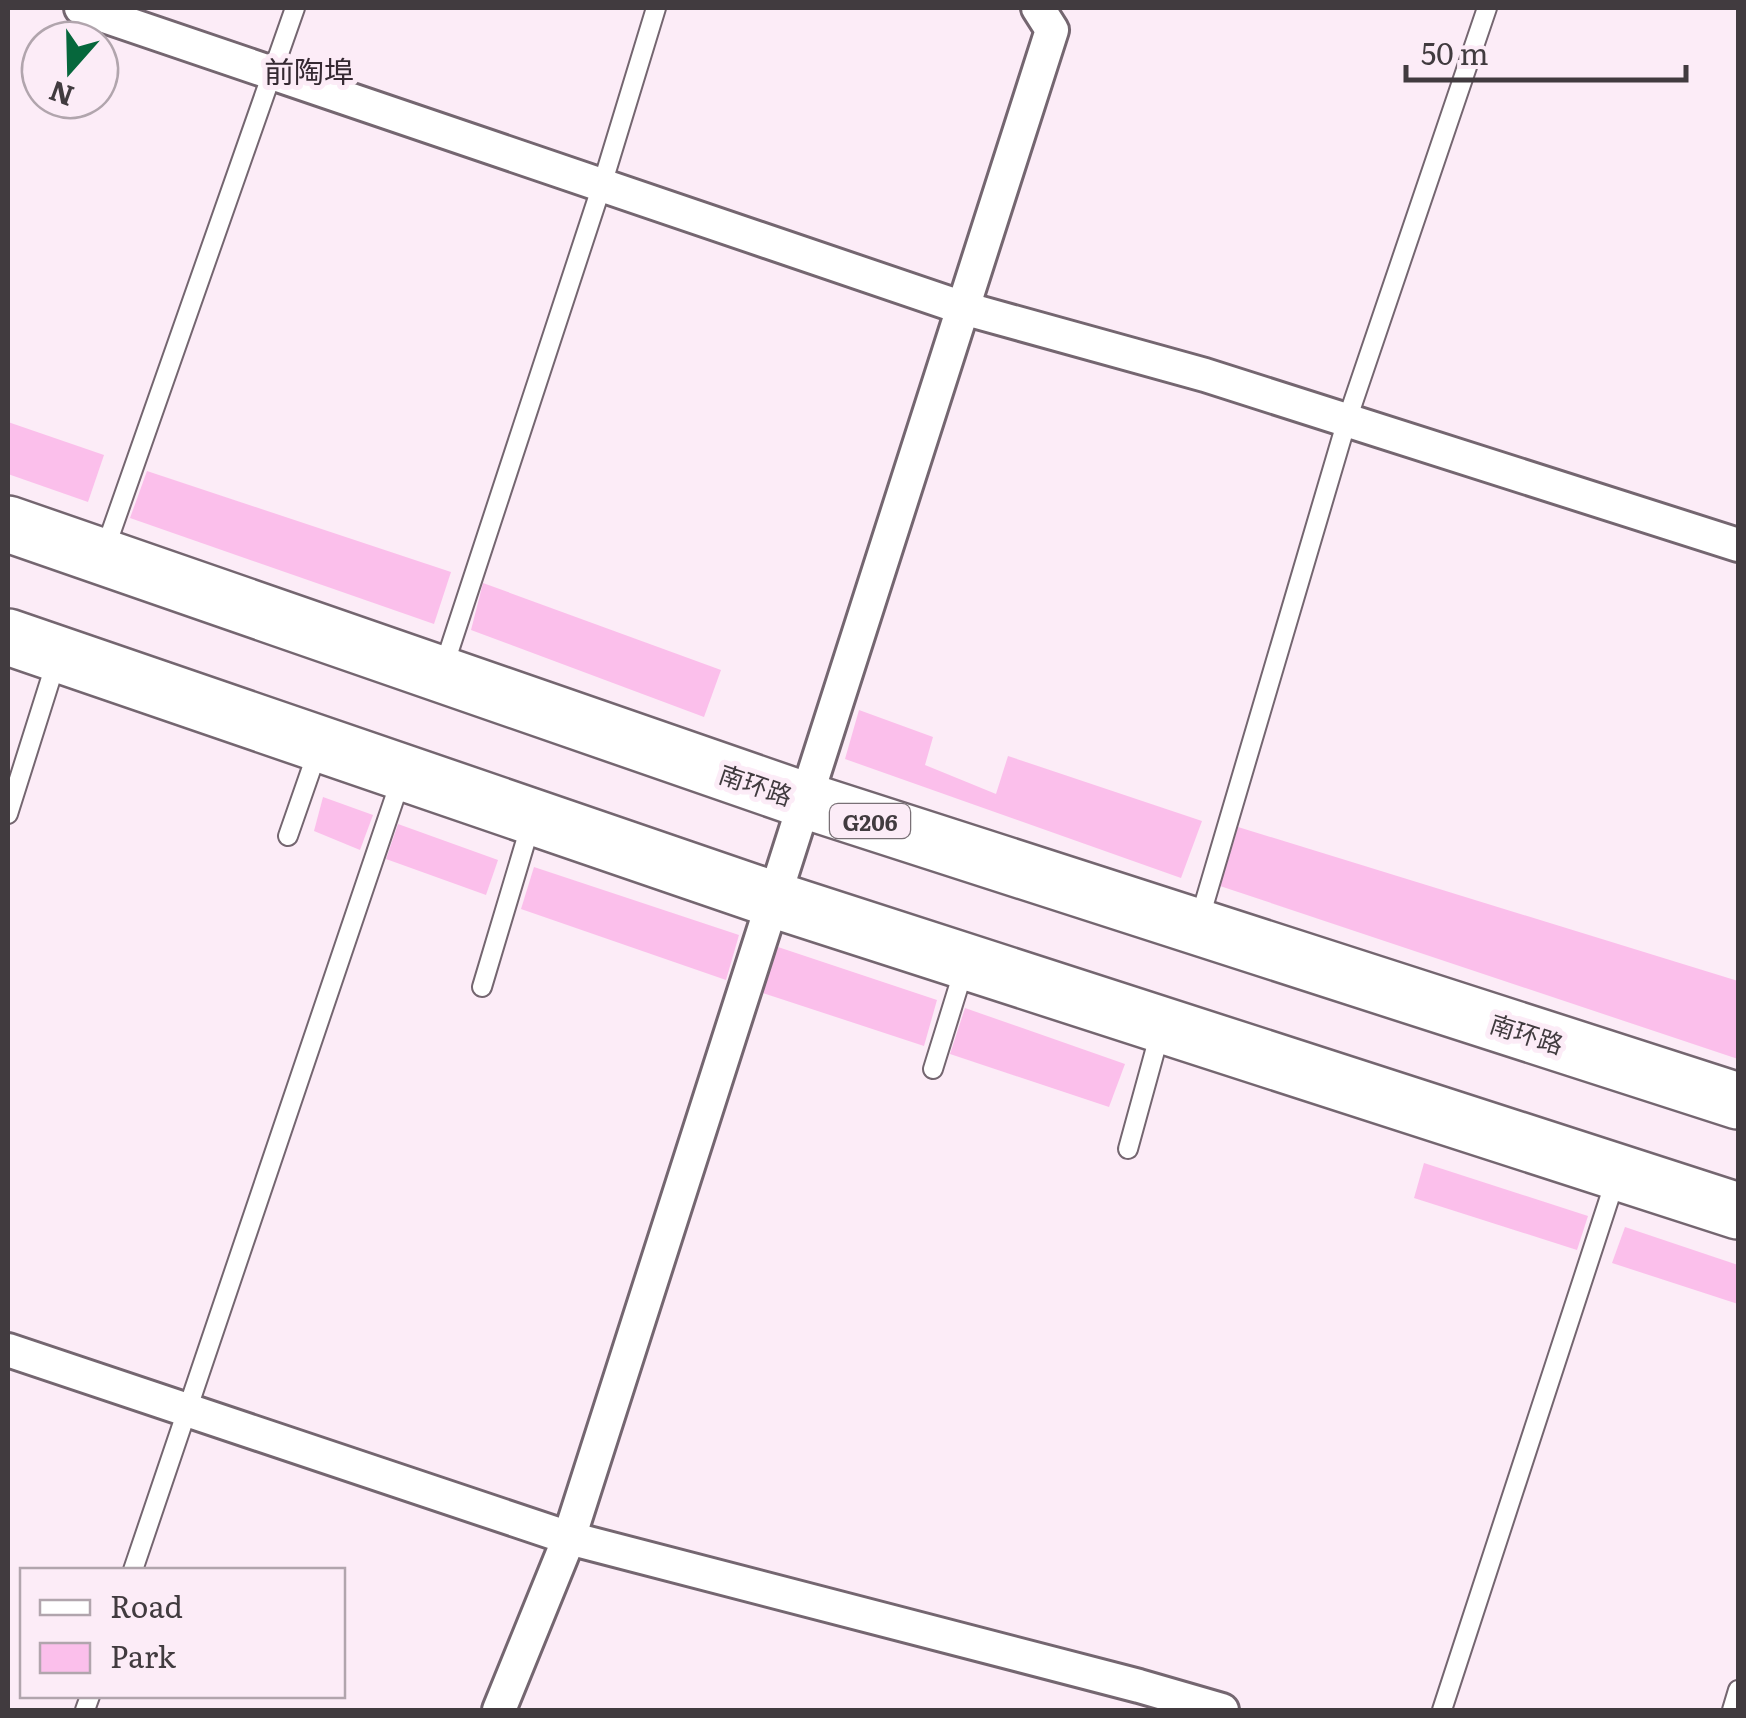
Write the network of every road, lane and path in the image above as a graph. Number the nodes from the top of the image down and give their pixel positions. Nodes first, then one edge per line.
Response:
1 (81, 8) edge
2 (295, 8) edge
3 (656, 8) edge
4 (1038, 8) edge
5 (1487, 8) edge
6 (272, 73) junction
7 (602, 185) junction
8 (964, 308) junction
9 (1347, 420) junction
10 (8, 524) edge
11 (1738, 545) edge
12 (102, 557) junction
13 (8, 637) edge
14 (58, 654) junction
15 (441, 674) junction
16 (320, 744) junction
17 (404, 773) junction
18 (807, 801) junction
19 (8, 814) edge
20 (533, 817) junction
21 (288, 836) dead end
22 (774, 900) junction
23 (1197, 926) junction
24 (966, 960) junction
25 (482, 988) dead end
26 (1162, 1025) junction
27 (934, 1069) dead end
28 (1738, 1101) edge
29 (1128, 1149) dead end
30 (1618, 1172) junction
31 (1738, 1211) edge
32 (8, 1350) edge
33 (187, 1410) junction
34 (569, 1538) junction
35 (134, 1568) edge
36 (1738, 1690) edge
37 (500, 1710) edge
38 (1222, 1710) edge
39 (1442, 1710) edge
40 (1732, 1710) edge

1 - 6 street
2 - 6 lane
3 - 7 lane
4 - 8 street
5 - 9 lane
6 - 7 street
6 - 12 lane
7 - 8 street
7 - 15 lane
8 - 9 street
8 - 18 street
9 - 11 street
9 - 23 lane
10 - 12 highway, 南环路 / G206
12 - 15 highway, 南环路 / G206
13 - 14 highway
14 - 16 highway
14 - 19 lane
15 - 18 highway, 南环路 / G206
16 - 17 highway
16 - 21 lane
17 - 20 highway
17 - 33 lane
18 - 22 street
18 - 23 highway, 南环路 / G206
20 - 22 highway
20 - 25 lane
22 - 24 highway
22 - 34 street
23 - 28 highway, 南环路 / G206
24 - 26 highway
24 - 27 lane
26 - 29 lane
26 - 30 highway
30 - 31 highway
30 - 39 lane
32 - 33 street
33 - 34 street
33 - 35 lane
34 - 37 street
34 - 38 street
36 - 40 lane

